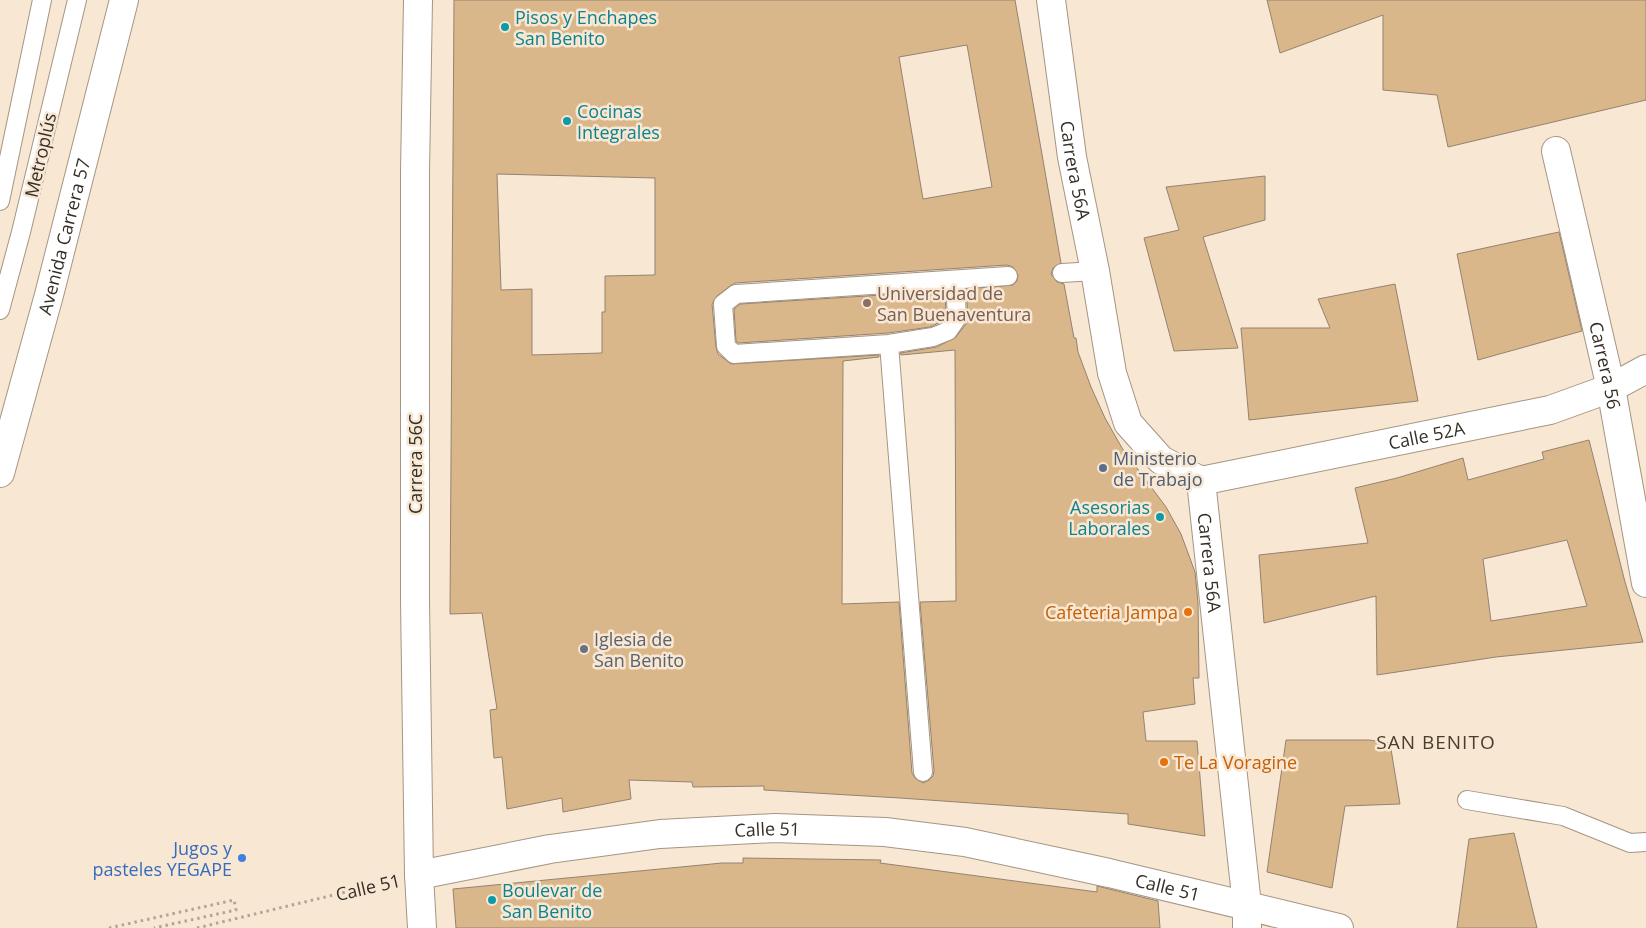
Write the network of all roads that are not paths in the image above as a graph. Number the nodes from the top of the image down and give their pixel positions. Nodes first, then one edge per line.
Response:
1 (42, 0) edge
2 (77, 0) edge
3 (124, 0) edge
4 (418, 0) edge
5 (1051, 0) edge
6 (1556, 151) dead end
7 (0, 200) edge
8 (1095, 270) junction
9 (1062, 272) dead end
10 (1008, 276) dead end
11 (955, 280) junction
12 (0, 310) edge
13 (889, 344) junction
14 (1646, 369) edge
15 (1611, 388) junction
16 (0, 473) edge
17 (1201, 481) junction
18 (1646, 583) edge
19 (923, 772) dead end
20 (1466, 800) dead end
21 (1646, 842) edge
22 (419, 875) junction
23 (1247, 916) edge
24 (422, 928) edge
25 (1339, 928) edge

1 - 7 lane, Metroplús
2 - 12 lane, Metroplús
3 - 16 street, Avenida Carrera 57
4 - 22 street, Carrera 56C
5 - 8 street, Carrera 56A
6 - 15 street, Carrera 56
8 - 9 lane
8 - 17 street, Carrera 56A
10 - 11 lane
11 - 13 lane
11 - 13 lane
13 - 19 lane
14 - 15 street, Calle 52A
15 - 17 street, Calle 52A
15 - 18 street, Carrera 56
17 - 23 street, Carrera 56A
20 - 21 lane
22 - 23 street, Calle 51
22 - 24 street, Carrera 56C
23 - 25 street, Calle 51

